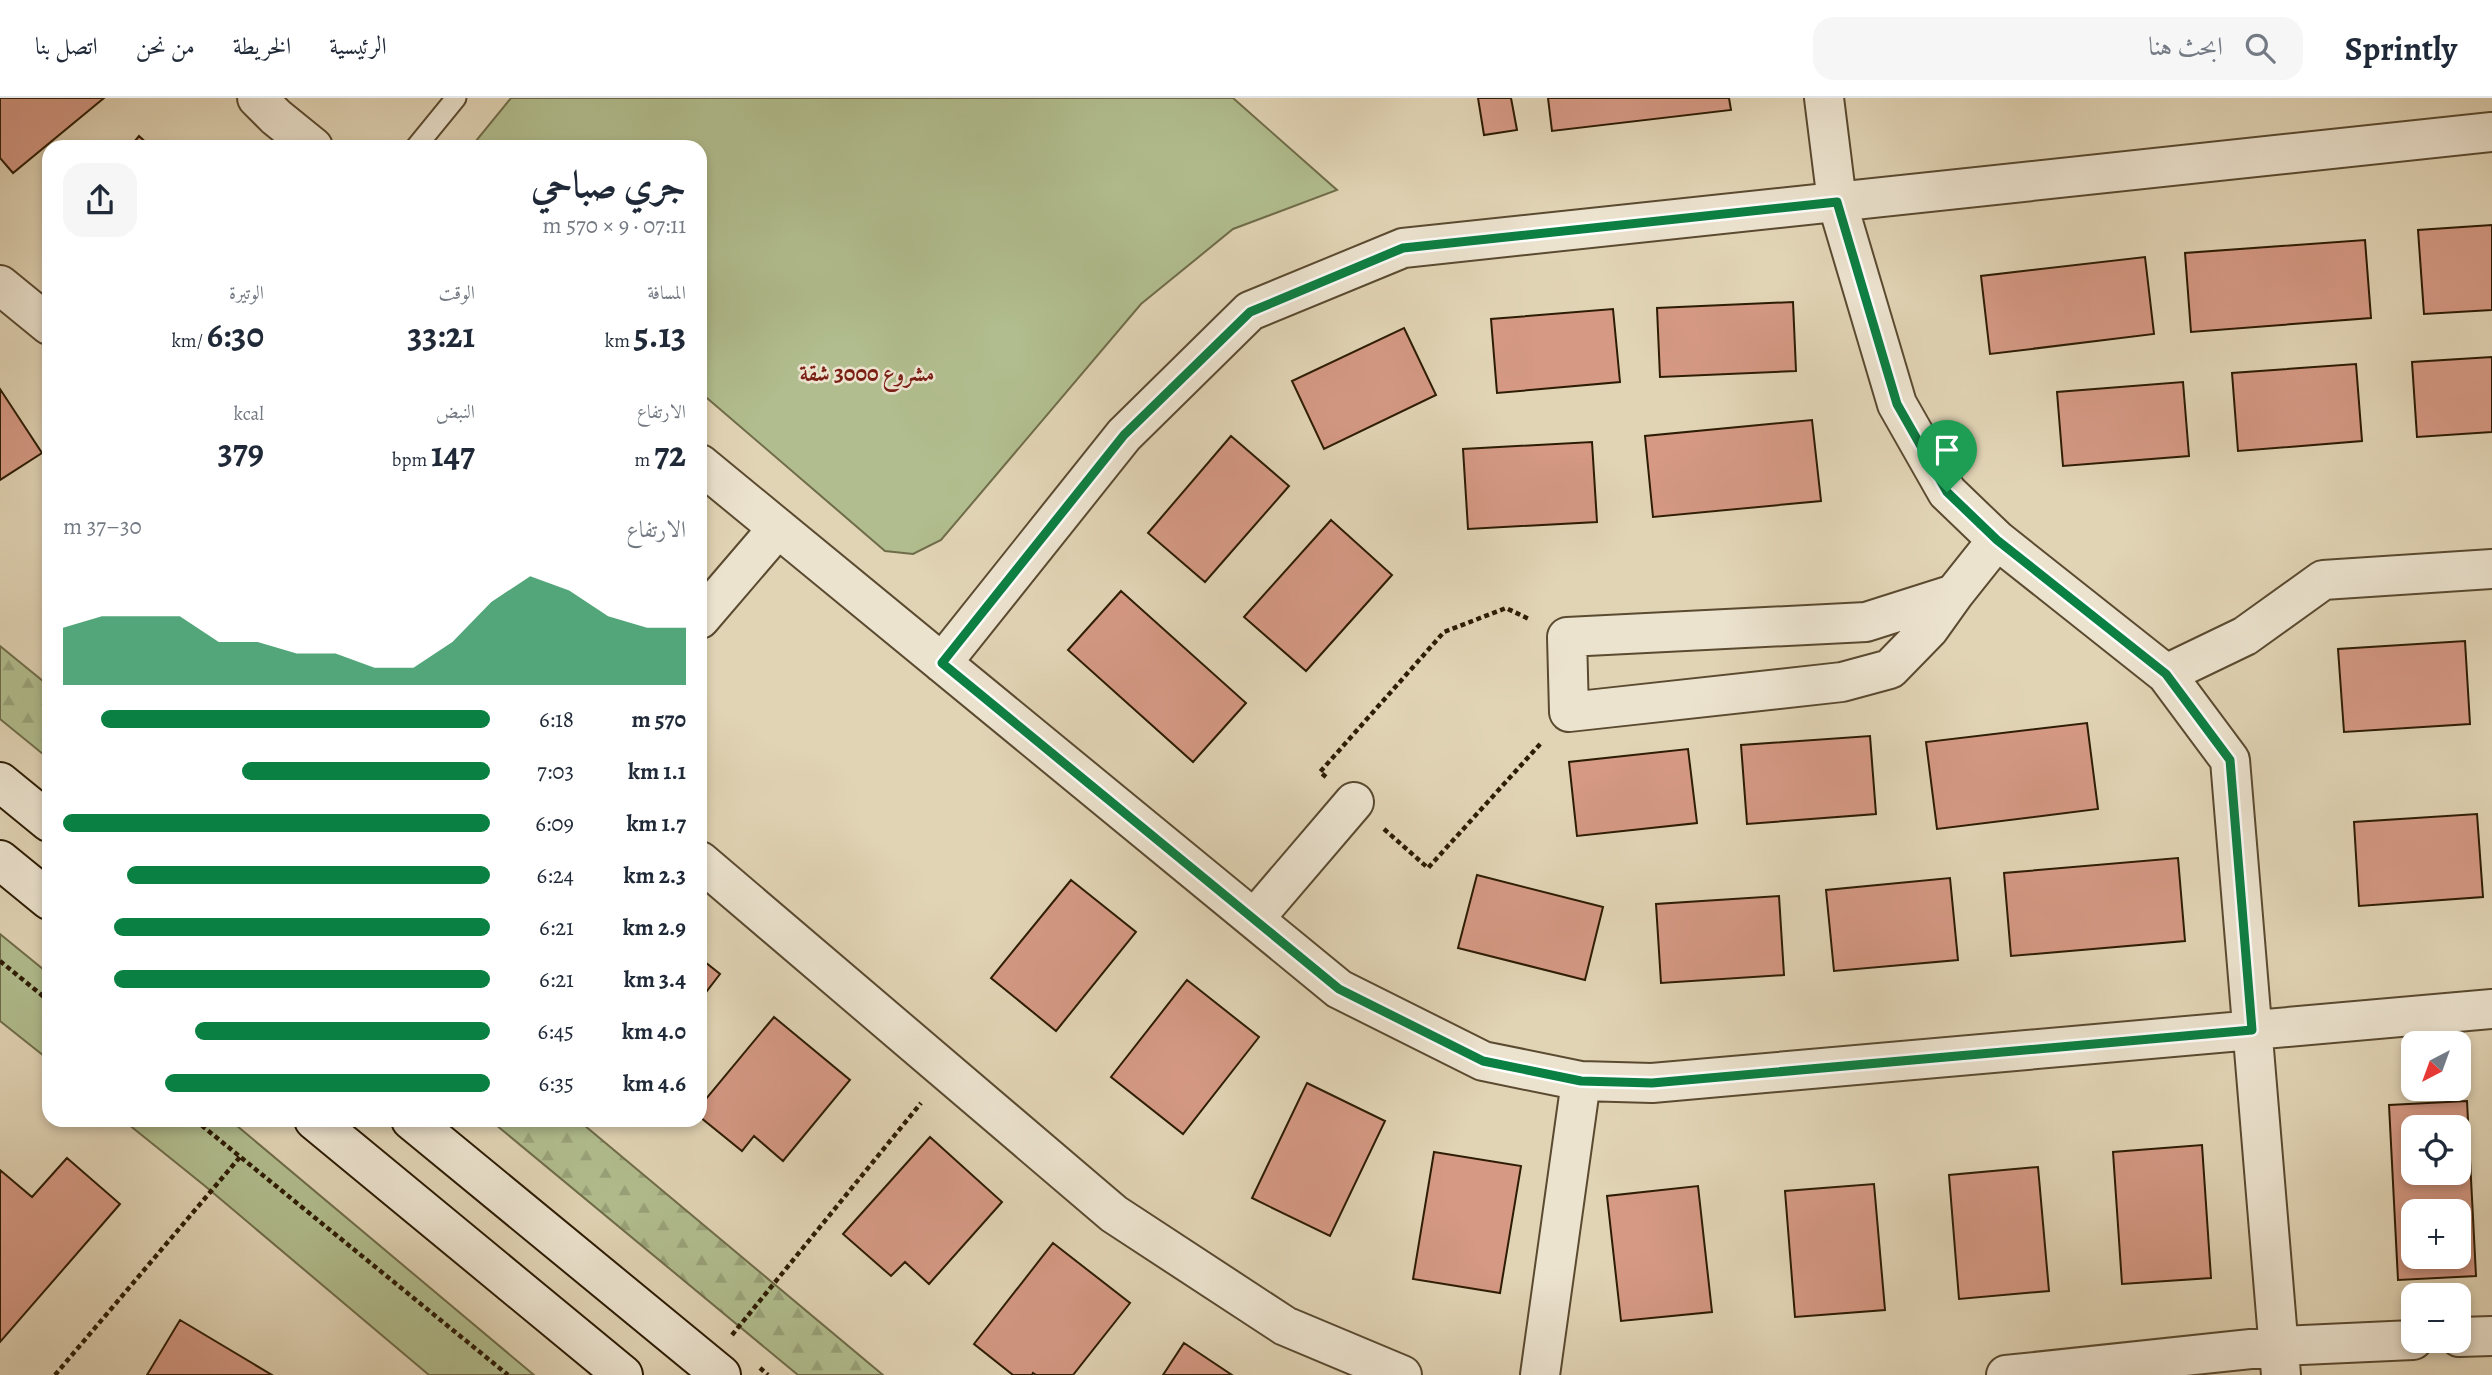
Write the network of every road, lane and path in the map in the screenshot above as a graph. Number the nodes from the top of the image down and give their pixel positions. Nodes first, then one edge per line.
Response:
1 (257, 98) edge
2 (456, 98) edge
3 (1824, 98) edge
4 (2492, 132) edge
5 (305, 140) edge
6 (422, 140) edge
7 (1837, 202) junction
8 (0, 285) edge
9 (42, 319) edge
10 (707, 470) edge
11 (778, 528) junction
12 (1997, 540) junction
13 (2492, 569) edge
14 (1954, 594) junction
15 (707, 611) edge
16 (1567, 637) junction
17 (942, 663) junction
18 (2166, 674) junction
19 (1569, 712) junction
20 (0, 782) edge
21 (1354, 802) junction
22 (42, 816) edge
23 (0, 860) edge
24 (707, 867) edge
25 (42, 894) edge
26 (1254, 919) junction
27 (0, 961) edge
28 (42, 994) edge
29 (2492, 1009) edge
30 (2252, 1030) junction
31 (947, 1071) junction
32 (1581, 1081) junction
33 (204, 1127) edge
34 (322, 1127) edge
35 (420, 1127) edge
36 (241, 1157) junction
37 (2492, 1336) edge
38 (2471, 1337) edge
39 (2401, 1342) edge
40 (724, 1358) edge
41 (2280, 1361) edge
42 (55, 1375) edge
43 (508, 1375) edge
44 (623, 1375) edge
45 (1402, 1375) edge
46 (1540, 1375) edge
47 (2006, 1375) edge

1 - 5 street
2 - 6 lane
3 - 7 street
4 - 7 street
7 - 12 street
7 - 17 street
8 - 9 street
10 - 11 street
11 - 15 street
11 - 17 street
12 - 14 street
12 - 18 street
13 - 18 street
14 - 16 street
14 - 19 street
16 - 19 street
16 - 21 path
17 - 26 street
18 - 30 street
19 - 21 path
20 - 22 street
21 - 26 street
23 - 25 street
24 - 31 street
26 - 32 street
27 - 28 path
29 - 30 street
30 - 32 street
30 - 41 street
31 - 40 path
31 - 45 street
32 - 46 street
33 - 36 path
34 - 44 street
35 - 40 street
36 - 42 path
36 - 43 path
37 - 38 street
39 - 41 street
41 - 47 street

